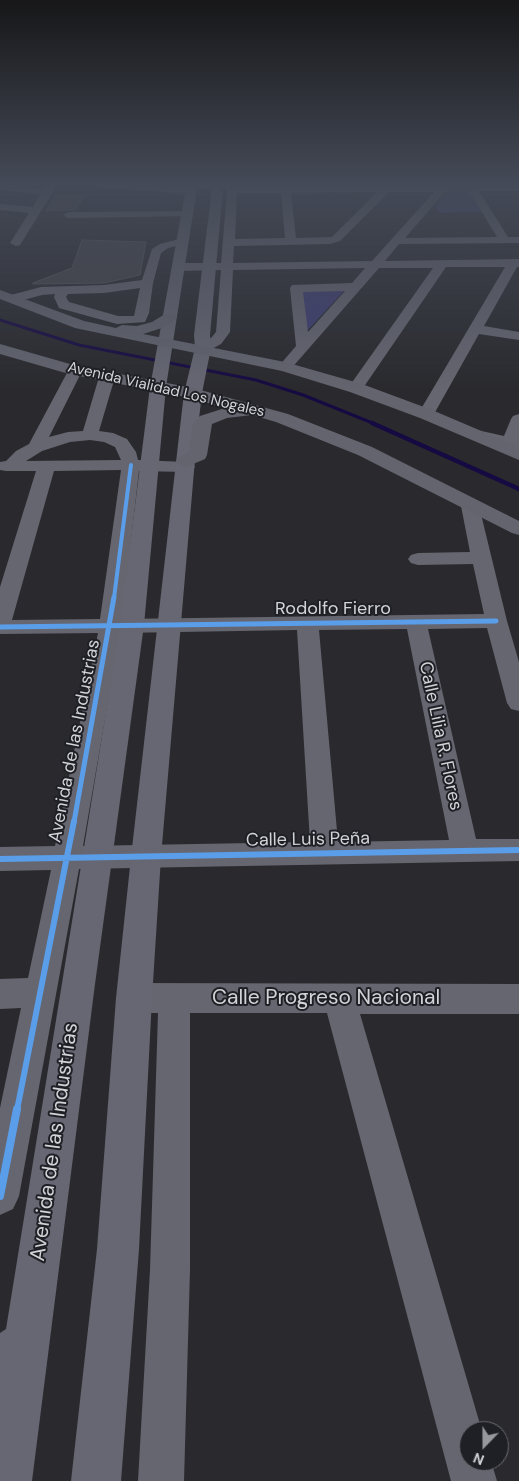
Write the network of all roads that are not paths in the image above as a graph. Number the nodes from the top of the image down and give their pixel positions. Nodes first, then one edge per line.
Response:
1 (156, 253) edge
2 (181, 253) edge
3 (211, 253) edge
4 (227, 253) edge
5 (386, 253) edge
6 (377, 263) junction
7 (209, 264) junction
8 (227, 264) junction
9 (442, 264) junction
10 (517, 265) edge
11 (178, 270) junction
12 (148, 280) junction
13 (356, 287) junction
14 (56, 290) junction
15 (6, 296) edge
16 (38, 310) junction
17 (170, 317) junction
18 (475, 329) junction
19 (103, 330) junction
20 (519, 336) edge
21 (303, 347) junction
22 (0, 349) edge
23 (162, 364) junction
24 (199, 367) junction
25 (285, 367) junction
26 (75, 371) junction
27 (107, 377) junction
28 (356, 388) junction
29 (264, 412) junction
30 (426, 414) junction
31 (519, 419) edge
32 (90, 435) junction
33 (476, 435) joint
34 (36, 447) junction
35 (516, 447) edge
36 (186, 464) junction
37 (5, 466) edge
38 (47, 466) junction
39 (140, 466) junction
40 (470, 506) junction
41 (519, 529) edge
42 (482, 558) junction
43 (418, 559) dead end
44 (0, 622) edge
45 (307, 622) junction
46 (416, 622) junction
47 (170, 624) junction
48 (121, 625) junction
49 (0, 627) edge
50 (505, 631) edge
51 (519, 703) edge
52 (519, 850) edge
53 (465, 851) junction
54 (325, 854) junction
55 (146, 857) junction
56 (82, 858) junction
57 (0, 859) edge
58 (41, 993) junction
59 (0, 994) edge
60 (134, 998) junction
61 (174, 998) junction
62 (339, 998) junction
63 (519, 999) edge
64 (0, 1196) edge
65 (30, 1316) junction
66 (0, 1384) edge
67 (7, 1481) edge
68 (96, 1481) edge
69 (161, 1481) edge
70 (474, 1481) edge

1 - 12 street
2 - 11 main road, Avenida de las Industrias
3 - 7 main road
4 - 8 street
5 - 6 street
6 - 8 street
6 - 9 street
6 - 10 street
6 - 13 street
7 - 8 street
7 - 11 street
7 - 24 main road
8 - 24 street
9 - 10 street
9 - 28 street
10 - 18 street
11 - 12 street
11 - 17 main road, Avenida de las Industrias
12 - 14 street
12 - 14 street
13 - 21 street
13 - 21 street
14 - 15 street
14 - 16 street
15 - 16 highway, Avenida Vialidad Los Nogales
16 - 19 highway, Avenida Vialidad Los Nogales
17 - 19 highway
17 - 23 main road, Avenida de las Industrias
18 - 20 street
18 - 30 street
19 - 23 highway, Avenida Vialidad Los Nogales
21 - 25 street
22 - 26 highway, Avenida Vialidad Los Nogales
23 - 24 highway, Avenida Vialidad Los Nogales
23 - 24 highway, Avenida Vialidad Los Nogales
23 - 27 highway, Avenida Vialidad Los Nogales
23 - 39 main road, Avenida de las Industrias
24 - 25 highway, Avenida Vialidad Los Nogales
24 - 29 highway, Avenida Vialidad Los Nogales
24 - 36 main road
25 - 28 highway, Avenida Vialidad Los Nogales
26 - 27 highway, Avenida Vialidad Los Nogales
26 - 34 street
27 - 32 street
28 - 30 highway, Avenida Vialidad Los Nogales
29 - 36 highway
29 - 40 highway, Avenida Vialidad Los Nogales
30 - 33 highway, Avenida Vialidad Los Nogales
31 - 35 street
32 - 34 street
32 - 39 street
33 - 35 street, Avenida Vialidad Los Nogales
34 - 37 street
36 - 39 street
36 - 47 main road
37 - 38 street
38 - 39 street
38 - 44 street
39 - 48 street, Avenida de las Industrias
40 - 41 highway, Avenida Vialidad Los Nogales
40 - 42 street
42 - 43 street
42 - 50 street
45 - 46 street, Rodolfo Fierro
45 - 47 street, Rodolfo Fierro
45 - 54 street
46 - 50 street, Rodolfo Fierro
46 - 53 street, Calle Lilia R. Flores
47 - 48 street
47 - 55 main road
48 - 49 street
48 - 56 street, Avenida de las Industrias
50 - 51 street
52 - 53 street, Calle Luis Peña
53 - 54 street, Calle Luis Peña
54 - 55 street, Calle Luis Peña
55 - 56 street, Calle Luis Peña
55 - 60 main road
56 - 57 street
56 - 58 street, Avenida de las Industrias
56 - 65 main road, Avenida de las Industrias
58 - 59 street
58 - 64 street, Avenida de las Industrias
60 - 61 street, Calle Progreso Nacional
60 - 68 main road
61 - 62 street, Calle Progreso Nacional
61 - 69 street
62 - 63 street, Calle Progreso Nacional
62 - 70 street
65 - 66 main road
65 - 67 main road, Avenida de las Industrias

